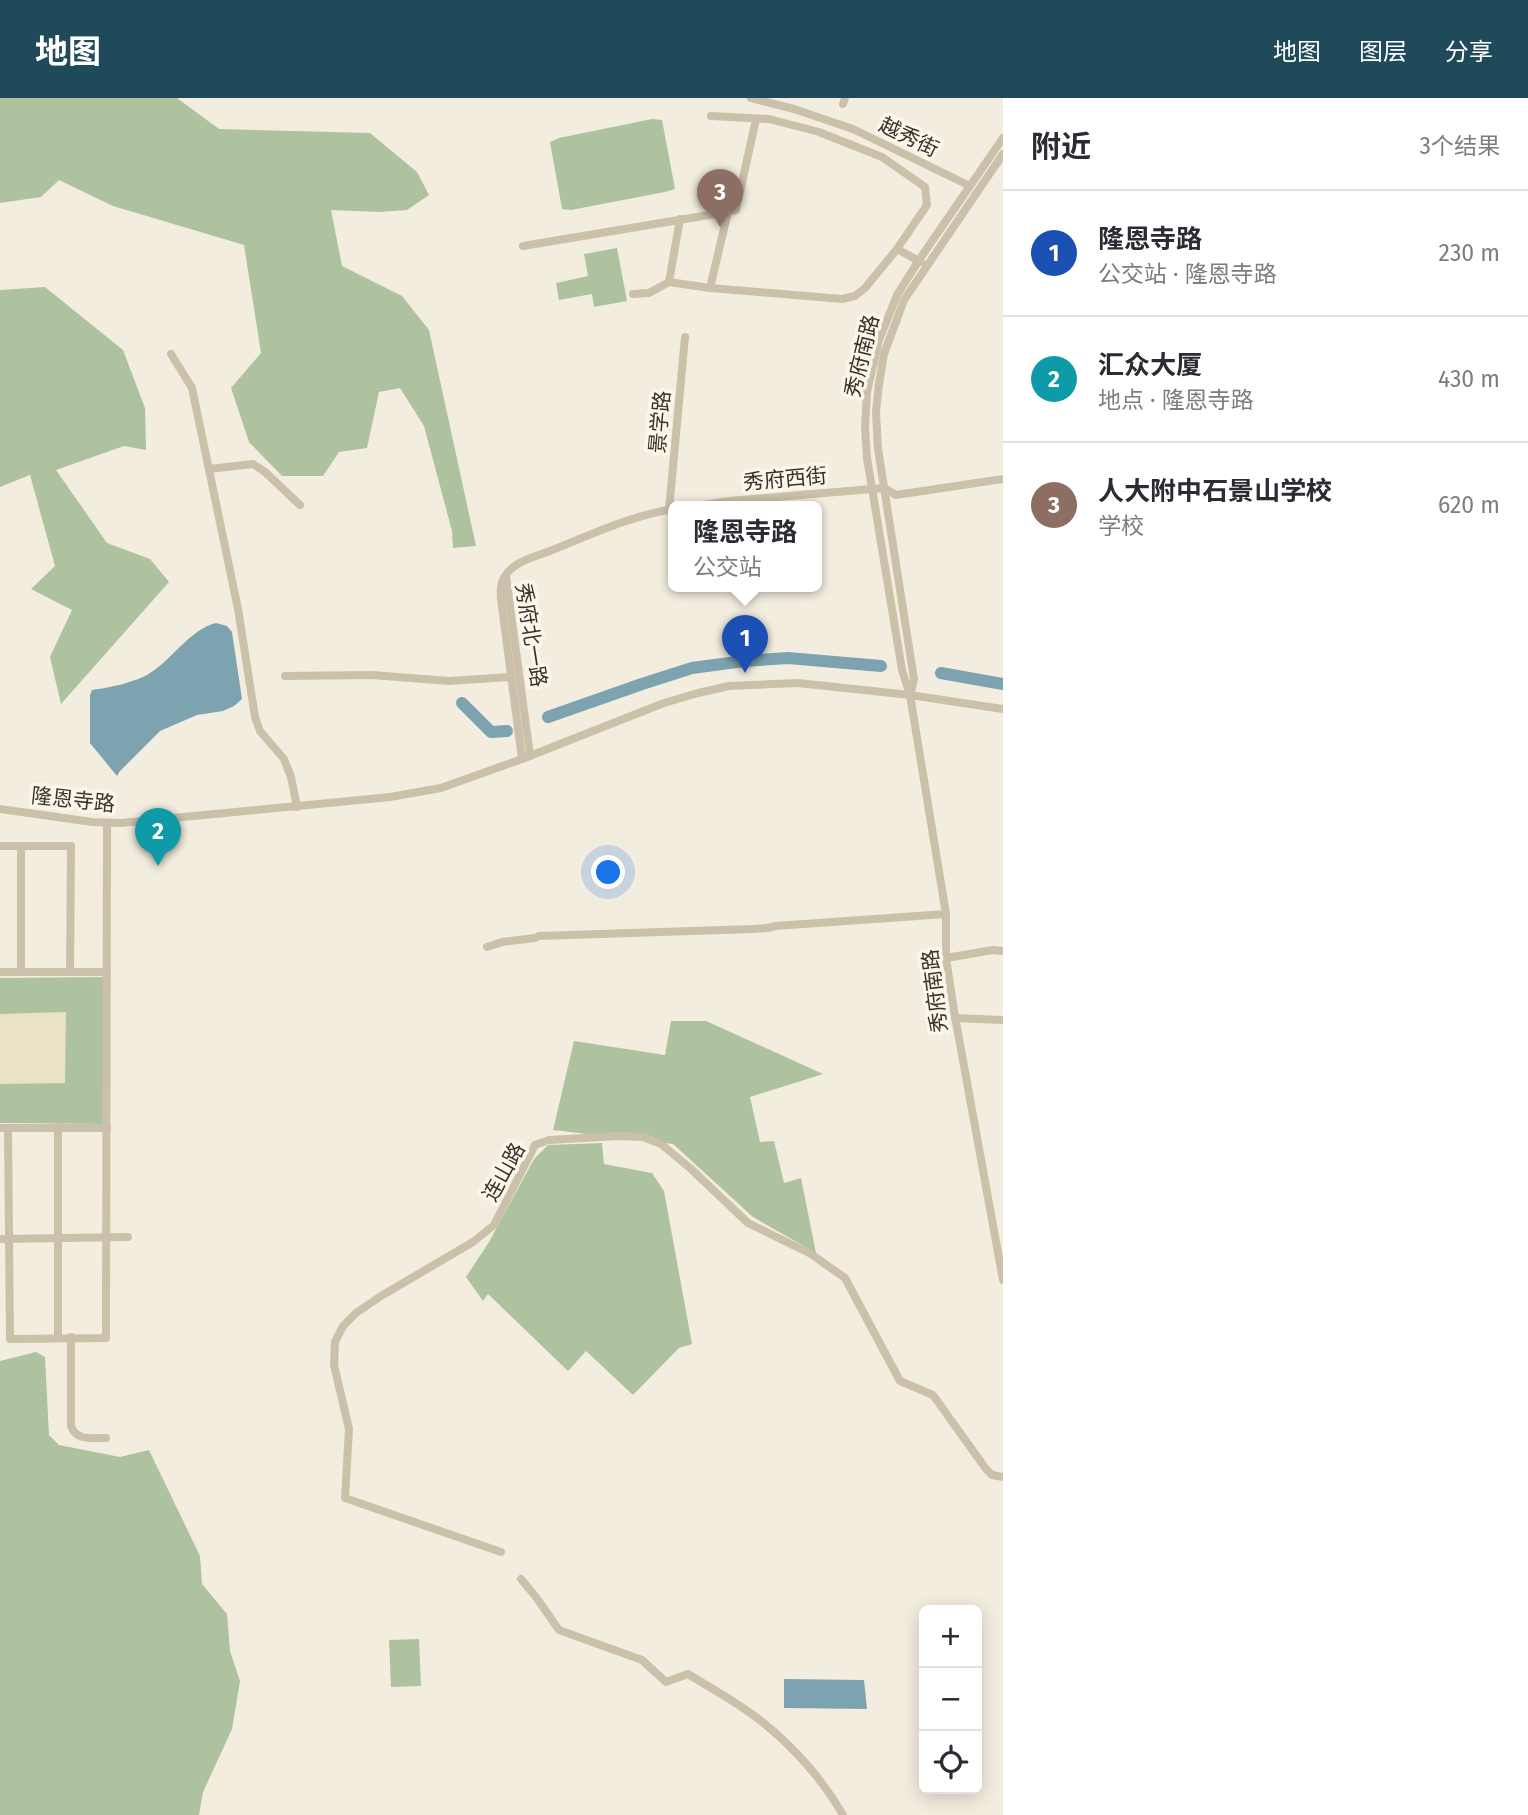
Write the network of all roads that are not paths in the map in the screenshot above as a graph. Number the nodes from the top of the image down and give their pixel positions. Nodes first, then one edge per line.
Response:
1 (751, 98) edge
2 (711, 116) dead end
3 (756, 118) junction
4 (1002, 143) edge
5 (1003, 154) edge
6 (970, 186) junction
7 (727, 212) junction
8 (680, 219) junction
9 (523, 246) dead end
10 (897, 249) junction
11 (922, 263) junction
12 (670, 282) junction
13 (710, 288) junction
14 (633, 294) dead end
15 (685, 337) dead end
16 (170, 354) dead end
17 (209, 469) junction
18 (1003, 479) edge
19 (884, 488) junction
20 (872, 489) junction
21 (672, 501) edge
22 (729, 501) edge
23 (300, 505) dead end
24 (668, 510) edge
25 (506, 576) junction
26 (285, 676) dead end
27 (511, 677) junction
28 (911, 695) junction
29 (1003, 709) edge
30 (526, 758) junction
31 (297, 807) junction
32 (0, 809) edge
33 (107, 823) junction
34 (0, 846) edge
35 (22, 846) junction
36 (946, 914) junction
37 (487, 947) dead end
38 (1003, 950) edge
39 (946, 958) junction
40 (0, 972) edge
41 (21, 972) junction
42 (70, 972) junction
43 (107, 972) junction
44 (955, 1018) junction
45 (1003, 1020) edge
46 (58, 1127) junction
47 (4, 1128) edge
48 (107, 1128) junction
49 (128, 1237) dead end
50 (106, 1238) junction
51 (5, 1239) edge
52 (58, 1239) junction
53 (1003, 1280) edge
54 (5, 1299) edge
55 (71, 1337) junction
56 (58, 1338) junction
57 (106, 1438) dead end
58 (1003, 1477) edge
59 (501, 1552) dead end
60 (521, 1579) dead end
61 (843, 1815) edge

1 - 6 street, 越秀街
2 - 3 street
3 - 7 street
3 - 10 street
4 - 6 street, 秀府南路
5 - 11 street, 秀府南路
6 - 11 street, 秀府南路
7 - 8 street
7 - 13 street
8 - 9 street
8 - 12 street
10 - 11 street
10 - 13 street
11 - 19 street, 秀府南路
11 - 20 street, 秀府南路
12 - 13 street
12 - 14 street
15 - 21 street, 景学路
16 - 17 street
17 - 23 street
17 - 31 street
18 - 19 street, 秀府西街
19 - 20 street, 秀府西街
19 - 28 street, 秀府南路
20 - 22 street, 秀府西街
20 - 28 street, 秀府南路
24 - 25 street
25 - 27 street, 秀府北一路
25 - 30 street, 秀府北一路
26 - 27 street
27 - 30 street, 秀府北一路
28 - 29 street, 隆恩寺路
28 - 30 street, 隆恩寺路
28 - 36 street, 秀府南路
30 - 31 street, 隆恩寺路
31 - 33 street, 隆恩寺路
32 - 33 street, 隆恩寺路
33 - 43 street
34 - 35 street
35 - 41 street
35 - 42 street
36 - 37 street
36 - 39 street, 秀府南路
38 - 39 street
39 - 44 street, 秀府南路
40 - 41 street
41 - 42 street
42 - 43 street
43 - 48 street
44 - 45 street
44 - 53 street, 秀府南路
46 - 47 street
46 - 48 street
46 - 52 street
47 - 51 street
48 - 50 street
49 - 50 street
50 - 52 street
50 - 55 street
51 - 52 street
51 - 54 street
52 - 56 street
54 - 56 street
55 - 56 street
55 - 57 street
58 - 59 street, 连山路
60 - 61 street

